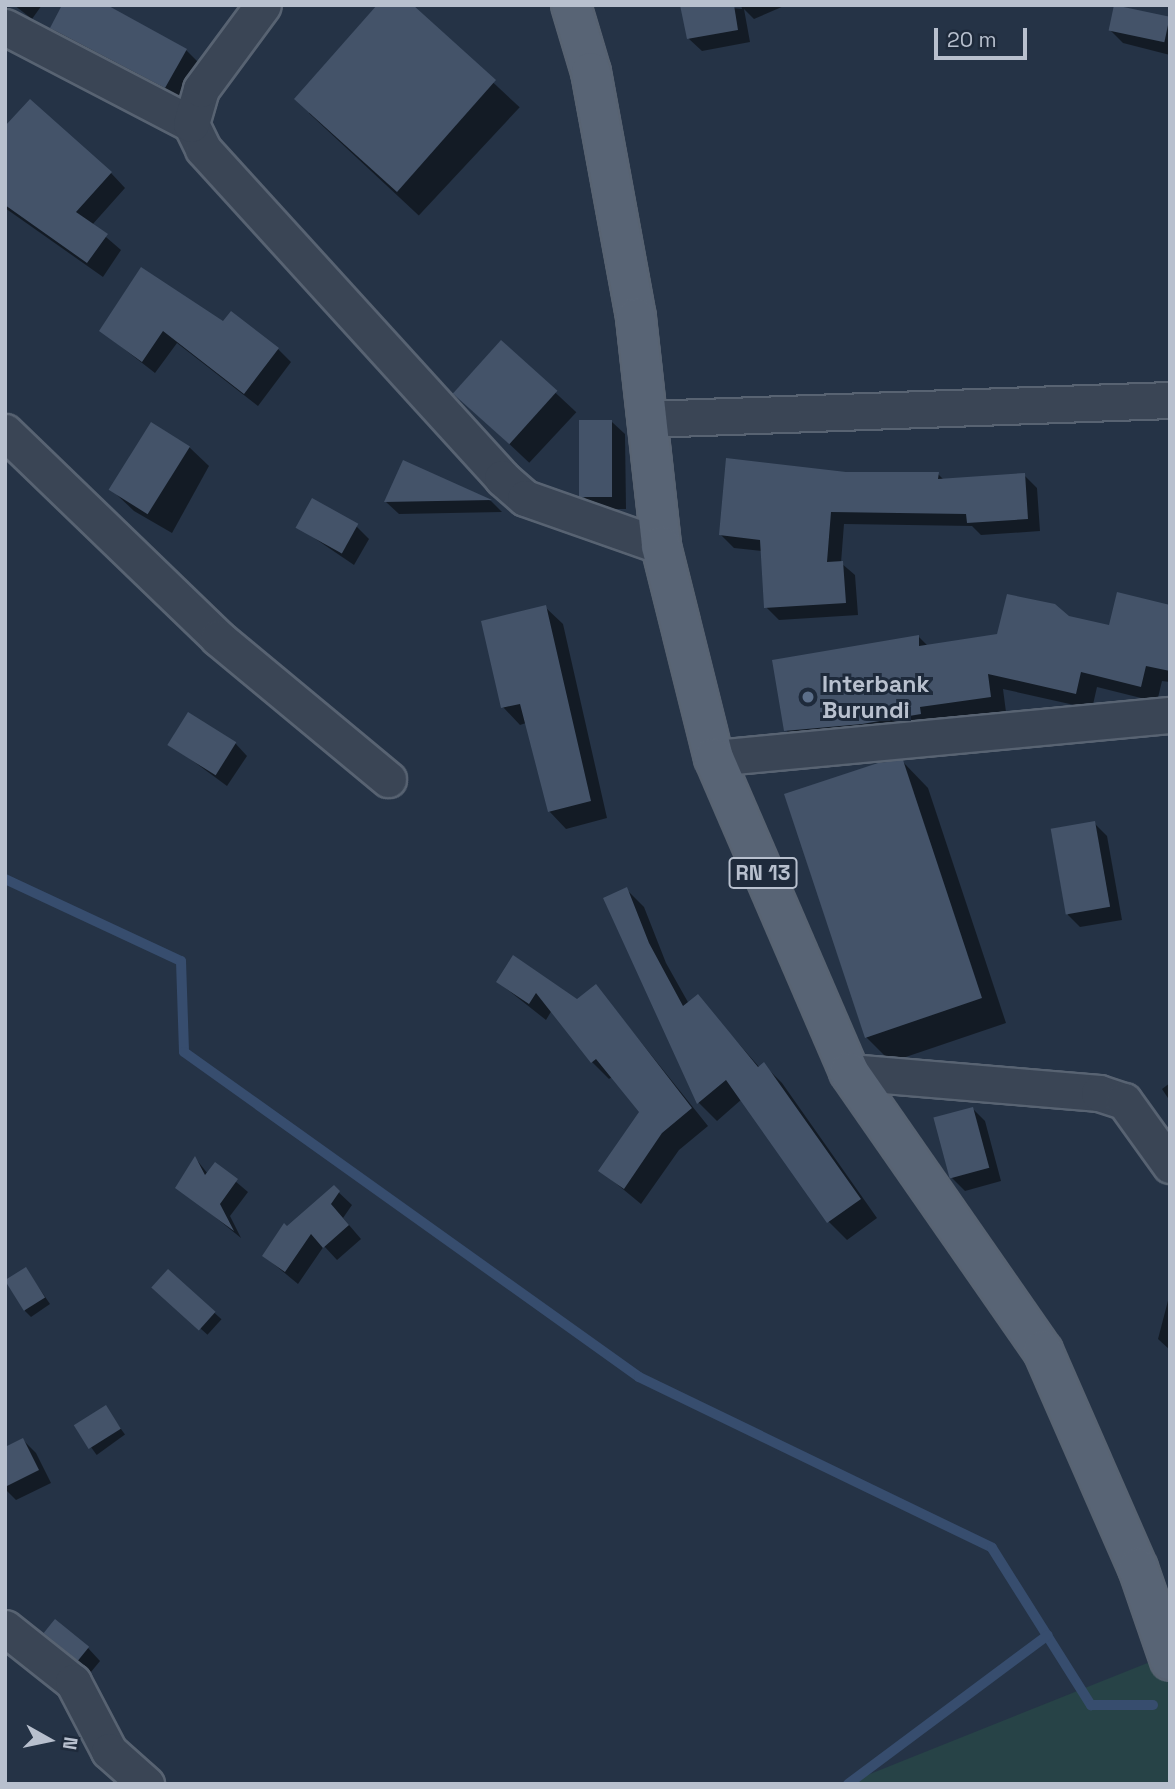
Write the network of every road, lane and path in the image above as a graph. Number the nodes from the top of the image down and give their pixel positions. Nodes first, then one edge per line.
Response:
1 (262, 5) edge
2 (571, 5) edge
3 (5, 27) edge
4 (191, 124) junction
5 (1170, 400) edge
6 (647, 419) junction
7 (5, 432) edge
8 (661, 546) junction
9 (1170, 715) edge
10 (714, 758) junction
11 (388, 779) dead end
12 (849, 1072) junction
13 (1170, 1165) edge
14 (5, 1628) edge
15 (1170, 1661) edge
16 (146, 1784) edge

1 - 4 street
2 - 6 main road, RN 13
3 - 4 street
4 - 8 street
5 - 6 street
6 - 8 main road, RN 13
7 - 11 street
8 - 10 main road, RN 13
9 - 10 street
10 - 12 main road, RN 13
12 - 13 street
12 - 15 main road, RN 13
14 - 16 street

